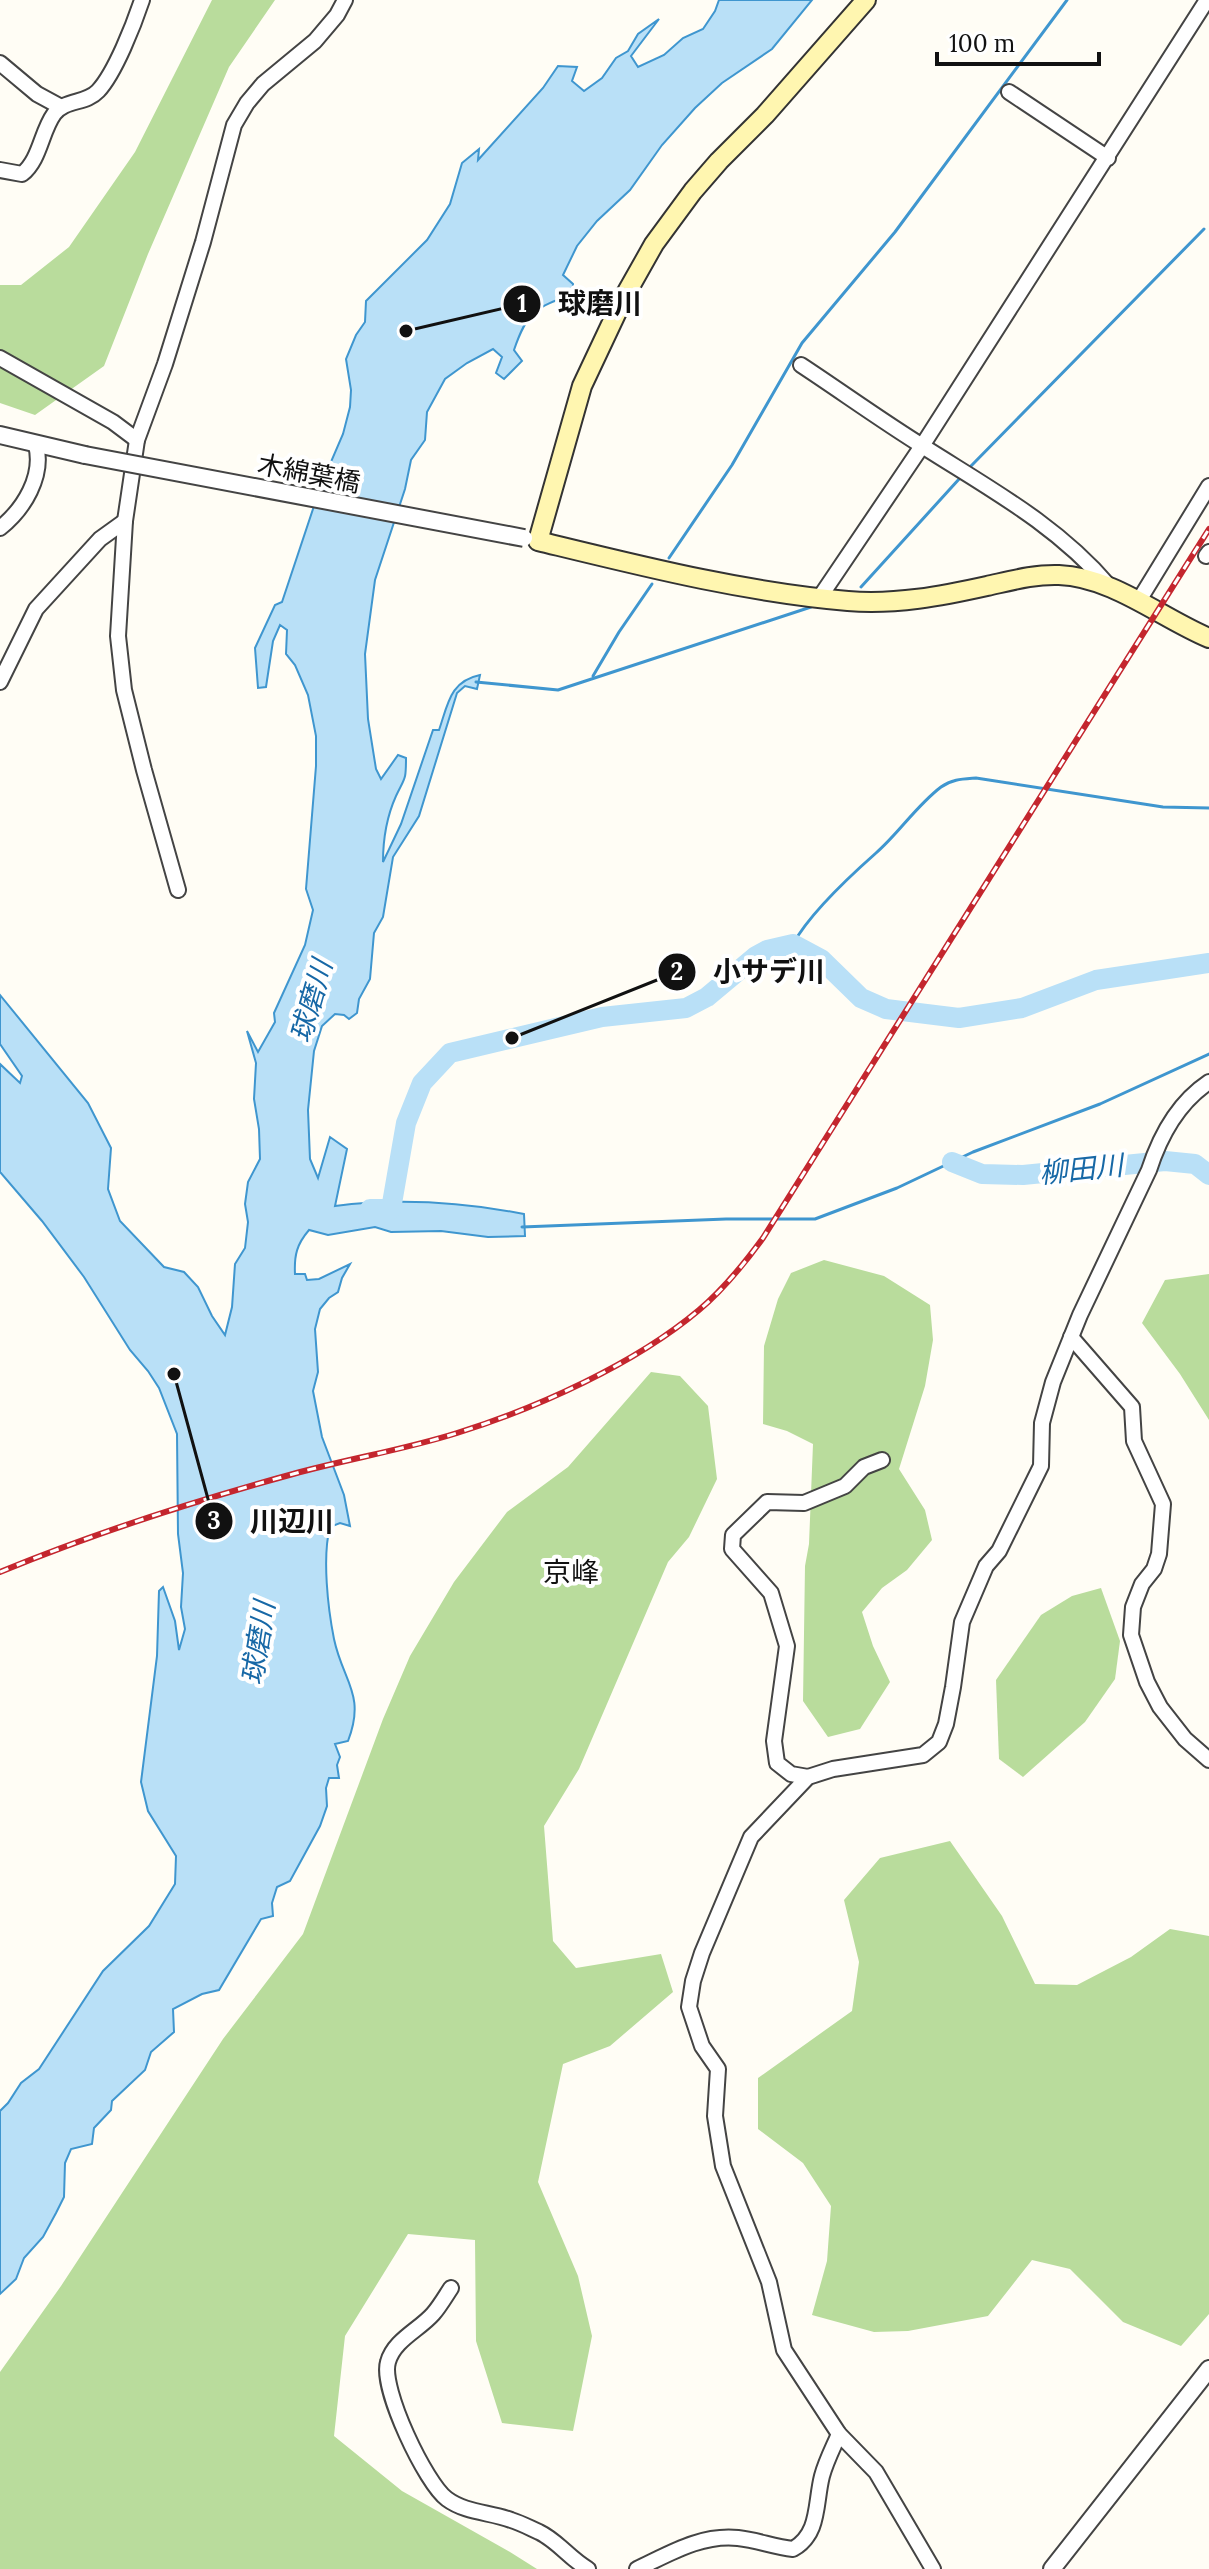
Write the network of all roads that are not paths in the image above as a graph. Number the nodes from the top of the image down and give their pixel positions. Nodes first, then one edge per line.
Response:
1 (142, 0) edge
2 (345, 0) edge
3 (866, 0) edge
4 (1207, 0) edge
5 (0, 63) edge
6 (1009, 92) dead end
7 (61, 107) junction
8 (1108, 158) junction
9 (0, 170) edge
10 (0, 358) edge
11 (801, 365) dead end
12 (0, 435) edge
13 (137, 440) junction
14 (36, 445) junction
15 (922, 446) junction
16 (1209, 486) edge
17 (125, 521) junction
18 (0, 528) edge
19 (531, 540) junction
20 (1112, 589) junction
21 (820, 597) junction
22 (1138, 602) junction
23 (1209, 638) edge
24 (0, 682) edge
25 (178, 890) dead end
26 (1209, 1082) edge
27 (1071, 1337) junction
28 (882, 1460) dead end
29 (1209, 1760) edge
30 (808, 1777) junction
31 (451, 2288) dead end
32 (1209, 2369) edge
33 (839, 2434) junction
34 (588, 2569) edge
35 (637, 2569) edge
36 (933, 2569) edge
37 (1052, 2569) edge

1 - 7 street
2 - 13 street
3 - 19 main road
4 - 8 street
5 - 7 street
6 - 8 street
7 - 9 street
8 - 15 street
10 - 13 street
11 - 15 street
12 - 14 street, 木綿葉橋
13 - 17 street
14 - 18 street
14 - 19 street, 木綿葉橋, bridge
15 - 20 street
15 - 21 street
16 - 22 street
17 - 24 street
17 - 25 street
19 - 21 main road
20 - 21 main road
20 - 22 main road
22 - 23 main road
26 - 27 street
27 - 29 street
27 - 30 street
28 - 30 street
30 - 33 street
31 - 34 street
32 - 37 street
33 - 35 street
33 - 36 street

